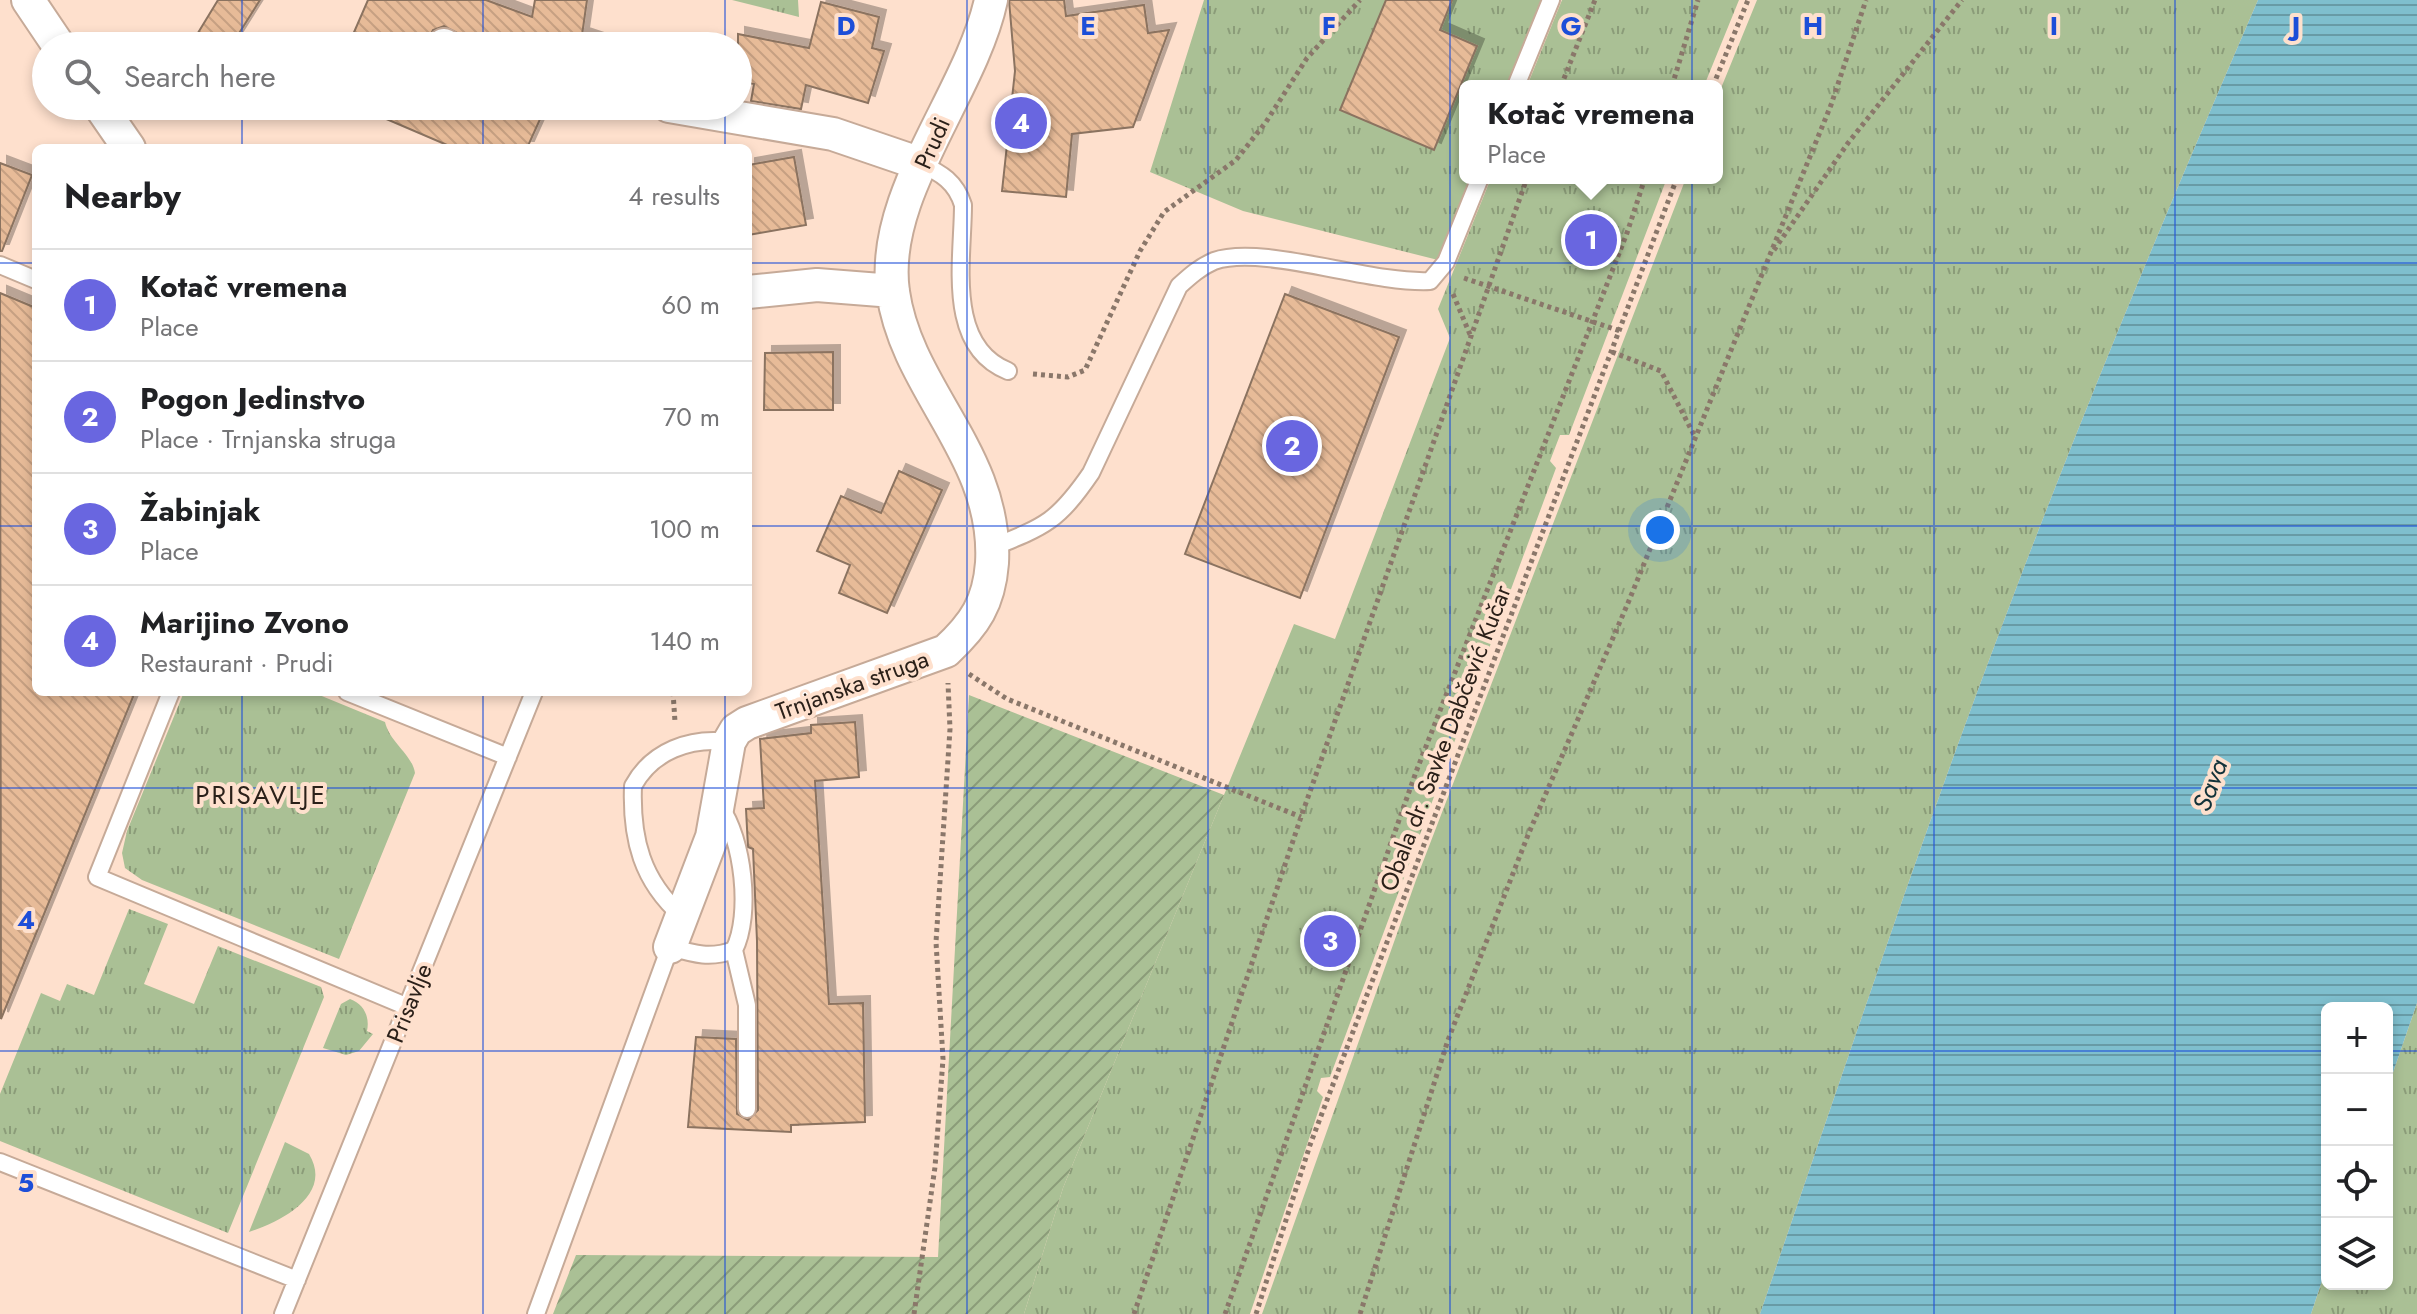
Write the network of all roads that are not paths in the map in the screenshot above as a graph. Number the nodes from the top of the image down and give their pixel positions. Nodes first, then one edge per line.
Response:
1 (28, 0) edge
2 (991, 0) edge
3 (1551, 0) edge
4 (50, 32) edge
5 (1518, 80) edge
6 (110, 120) edge
7 (751, 120) edge
8 (126, 144) edge
9 (921, 164) junction
10 (1477, 184) edge
11 (0, 265) edge
12 (32, 278) edge
13 (893, 291) junction
14 (752, 292) edge
15 (1008, 371) road end
16 (993, 547) junction
17 (169, 696) edge
18 (357, 696) edge
19 (532, 696) edge
20 (729, 742) junction
21 (508, 757) junction
22 (720, 807) junction
23 (682, 916) junction
24 (670, 947) junction
25 (734, 950) junction
26 (408, 1007) junction
27 (747, 1109) dead end
28 (0, 1162) edge
29 (297, 1280) junction
30 (283, 1314) edge
31 (536, 1314) edge

1 - 4 street
2 - 9 street, Prudi
3 - 5 lane
6 - 8 street
7 - 9 street
9 - 13 street, Prudi
9 - 15 lane
10 - 16 lane
11 - 12 lane
13 - 14 street
13 - 16 street, Trnjanska struga
16 - 20 street, Trnjanska struga
17 - 26 lane
18 - 21 lane
19 - 21 lane, Prisavlje
20 - 22 street
20 - 23 lane
21 - 26 lane, Prisavlje
22 - 23 street
22 - 25 lane
23 - 24 street
24 - 25 lane
24 - 31 lane
25 - 27 lane
26 - 29 lane, Prisavlje
28 - 29 lane
29 - 30 lane, Prisavlje

